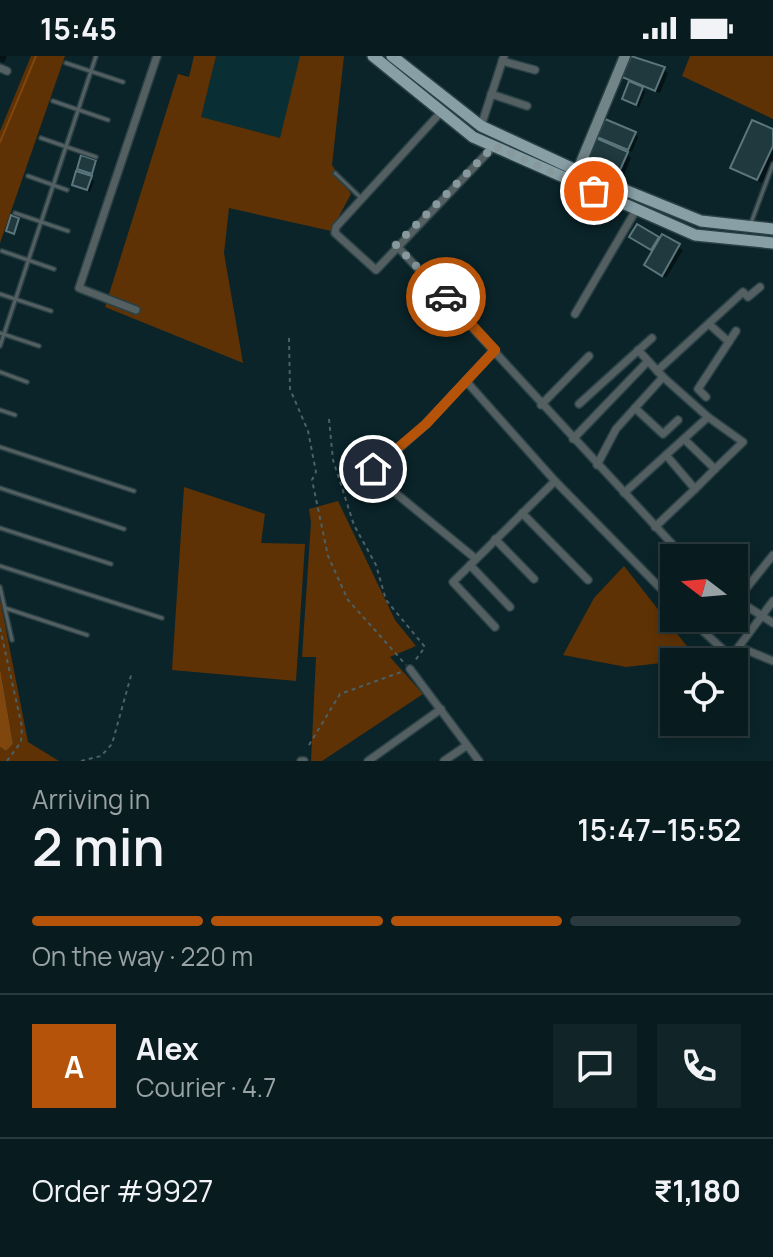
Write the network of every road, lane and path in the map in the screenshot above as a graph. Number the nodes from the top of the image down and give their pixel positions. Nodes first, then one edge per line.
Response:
1 (96, 56) edge
2 (157, 56) edge
3 (373, 56) edge
4 (625, 56) edge
5 (394, 57) edge
6 (503, 58) edge
7 (66, 63) dead end
8 (535, 70) dead end
9 (91, 71) junction
10 (123, 82) dead end
11 (491, 94) junction
12 (53, 101) dead end
13 (527, 106) dead end
14 (78, 110) junction
15 (442, 111) junction
16 (108, 120) dead end
17 (481, 126) junction
18 (41, 138) dead end
19 (494, 146) junction
20 (66, 147) junction
21 (96, 157) dead end
22 (773, 164) edge
23 (335, 173) dead end
24 (28, 176) dead end
25 (575, 176) junction
26 (53, 185) junction
27 (67, 190) dead end
28 (361, 198) junction
29 (636, 210) junction
30 (15, 213) dead end
31 (41, 222) junction
32 (750, 227) junction
33 (773, 229) edge
34 (68, 231) dead end
35 (773, 243) edge
36 (396, 245) junction
37 (2, 251) dead end
38 (28, 260) junction
39 (54, 269) dead end
40 (760, 287) dead end
41 (0, 294) edge
42 (16, 299) junction
43 (136, 310) dead end
44 (51, 311) dead end
45 (575, 314) dead end
46 (709, 324) junction
47 (736, 331) dead end
48 (2, 334) edge
49 (289, 338) dead end
50 (652, 338) dead end
51 (729, 342) junction
52 (0, 346) edge
53 (39, 346) dead end
54 (495, 350) junction
55 (638, 350) junction
56 (589, 356) dead end
57 (648, 361) junction
58 (657, 371) junction
59 (0, 372) edge
60 (663, 377) junction
61 (466, 381) junction
62 (27, 382) dead end
63 (706, 397) dead end
64 (579, 404) dead end
65 (541, 405) junction
66 (635, 408) junction
67 (0, 410) edge
68 (15, 415) dead end
69 (708, 417) junction
70 (329, 419) dead end
71 (678, 420) dead end
72 (573, 439) junction
73 (684, 439) junction
74 (0, 447) edge
75 (666, 455) junction
76 (597, 465) junction
77 (715, 469) junction
78 (555, 481) junction
79 (0, 488) edge
80 (695, 489) junction
81 (134, 491) dead end
82 (624, 493) junction
83 (522, 513) junction
84 (655, 527) junction
85 (0, 528) edge
86 (124, 529) dead end
87 (495, 539) junction
88 (671, 544) edge
89 (773, 555) edge
90 (473, 562) junction
91 (111, 564) dead end
92 (0, 566) edge
93 (534, 579) dead end
94 (588, 580) dead end
95 (748, 585) edge
96 (0, 587) edge
97 (660, 588) edge
98 (773, 601) edge
99 (510, 607) dead end
100 (748, 607) edge
101 (5, 608) junction
102 (763, 616) junction
103 (162, 618) dead end
104 (773, 623) edge
105 (495, 627) dead end
106 (0, 628) edge
107 (704, 632) edge
108 (87, 635) dead end
109 (12, 640) dead end
110 (739, 647) junction
111 (773, 661) edge
112 (410, 669) junction
113 (132, 672) dead end
114 (441, 709) junction
115 (309, 745) dead end
116 (466, 746) junction
117 (7, 761) edge
118 (81, 761) edge
119 (368, 761) edge
120 (444, 761) edge
121 (479, 761) edge

1 - 9 lane
2 - 43 street
3 - 15 main road
4 - 25 street
5 - 17 main road
6 - 8 street
6 - 11 street
7 - 9 lane
9 - 10 lane
9 - 14 lane
11 - 13 street
11 - 17 street
12 - 14 lane
14 - 16 lane
14 - 20 lane
15 - 19 main road
15 - 28 street
17 - 25 main road
18 - 20 lane
19 - 25 main road
19 - 36 street
20 - 21 lane
20 - 26 lane
22 - 32 lane
23 - 28 lane
24 - 26 lane
25 - 29 main road
25 - 32 main road
26 - 27 lane
26 - 31 lane
28 - 36 street
29 - 35 main road
29 - 45 street
30 - 31 lane
31 - 34 lane
31 - 38 lane
32 - 33 main road
36 - 54 street
37 - 38 lane
38 - 39 lane
38 - 42 lane
40 - 46 street
41 - 42 lane
42 - 44 lane
42 - 48 lane
46 - 51 street
46 - 58 street
47 - 51 street
48 - 52 lane
48 - 53 lane
49 - 112 path
50 - 55 street
51 - 63 street
54 - 61 street
54 - 65 street
55 - 57 street
55 - 64 street
56 - 65 street
57 - 58 street
57 - 72 street
58 - 60 street
59 - 62 lane
60 - 66 street
60 - 69 street
61 - 78 street
61 - 90 street
65 - 72 street
66 - 71 street
66 - 76 street
67 - 68 lane
69 - 73 street
69 - 77 street
70 - 112 path
72 - 76 street
73 - 75 street
73 - 77 street
74 - 81 lane
75 - 80 street
75 - 82 street
76 - 82 street
77 - 80 street
78 - 83 street
78 - 97 street
79 - 86 lane
80 - 84 street
82 - 84 street
83 - 87 street
83 - 94 street
84 - 88 street
85 - 91 lane
87 - 90 street
87 - 93 street
89 - 95 street
90 - 99 street
90 - 105 street
92 - 103 lane
96 - 101 lane
98 - 102 street
100 - 102 street
101 - 108 lane
101 - 109 lane
102 - 104 street
102 - 110 street
106 - 117 path
107 - 110 street
110 - 111 street
112 - 114 street
112 - 115 path
113 - 118 path
114 - 116 street
114 - 119 street
116 - 120 street
116 - 121 street

